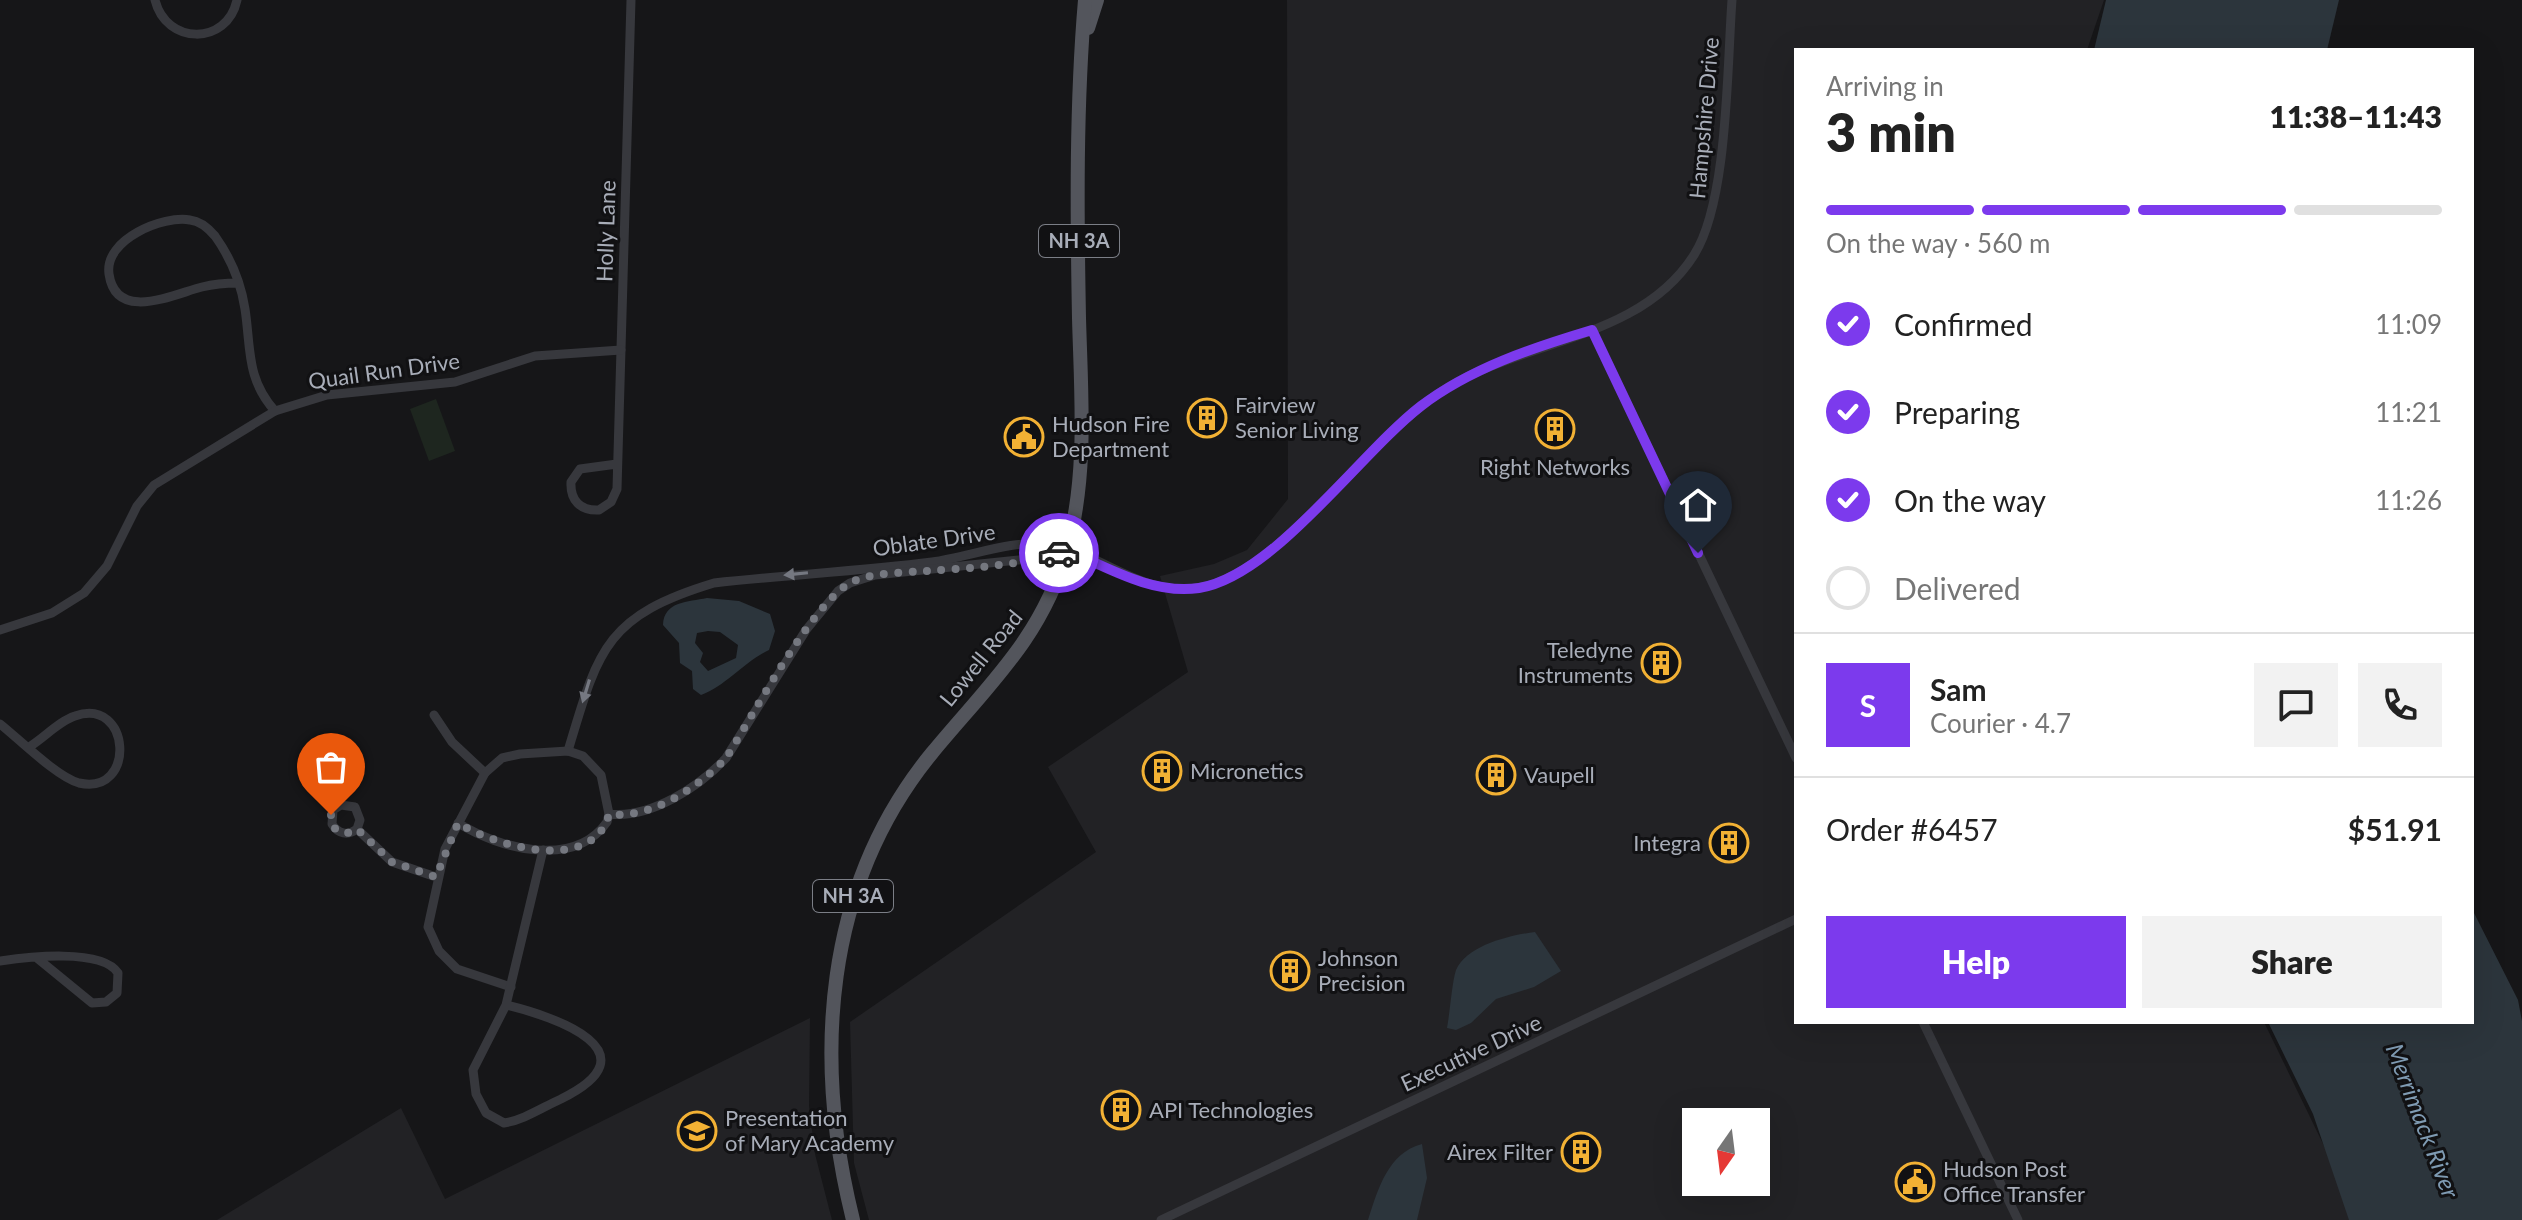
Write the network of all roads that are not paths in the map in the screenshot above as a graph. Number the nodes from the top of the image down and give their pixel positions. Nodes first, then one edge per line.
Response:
1 (155, 0) edge
2 (237, 0) edge
3 (631, 0) edge
4 (1085, 0) edge
5 (1097, 0) edge
6 (1732, 0) edge
7 (1082, 48) junction
8 (238, 283) junction
9 (1592, 330) junction
10 (621, 350) junction
11 (275, 411) junction
12 (617, 464) junction
13 (1067, 550) junction
14 (836, 569) junction
15 (838, 591) junction
16 (0, 630) edge
17 (434, 715) dead end
18 (0, 724) edge
19 (29, 747) junction
20 (568, 751) junction
21 (1794, 754) edge
22 (485, 773) junction
23 (609, 814) junction
24 (458, 823) junction
25 (357, 829) dead end
26 (543, 850) junction
27 (436, 877) junction
28 (1794, 920) edge
29 (37, 958) junction
30 (0, 961) edge
31 (511, 987) junction
32 (506, 1005) junction
33 (1924, 1024) edge
34 (853, 1220) edge
35 (1161, 1220) edge
36 (2018, 1220) edge

1 - 2 street
3 - 10 street, Holly Lane
4 - 7 main road, Lowell Road / NH 3A
5 - 7 main road, Lowell Road / NH 3A
6 - 9 street, Hampshire Drive
7 - 13 main road, Lowell Road / NH 3A
8 - 8 street
8 - 11 street
9 - 13 street, Hampshire Drive
9 - 21 street
10 - 11 street, Quail Run Drive
10 - 12 street, Holly Lane
11 - 16 street, Quail Run Drive
12 - 12 street, Holly Lane
13 - 14 street, Oblate Drive
13 - 15 street, Oblate Drive
13 - 34 main road, Lowell Road / NH 3A
14 - 15 street
14 -> 20 street, Oblate Drive
15 - 23 street
17 - 22 street
18 - 19 street
19 - 19 street
20 - 22 street
20 - 23 street
22 - 24 street
23 - 26 street
24 - 26 street
24 - 27 street
25 - 27 street
26 - 31 street
27 - 31 street
28 - 35 street, Executive Drive
29 - 29 street
29 - 30 street
31 - 32 street
32 - 32 street
33 - 36 street

